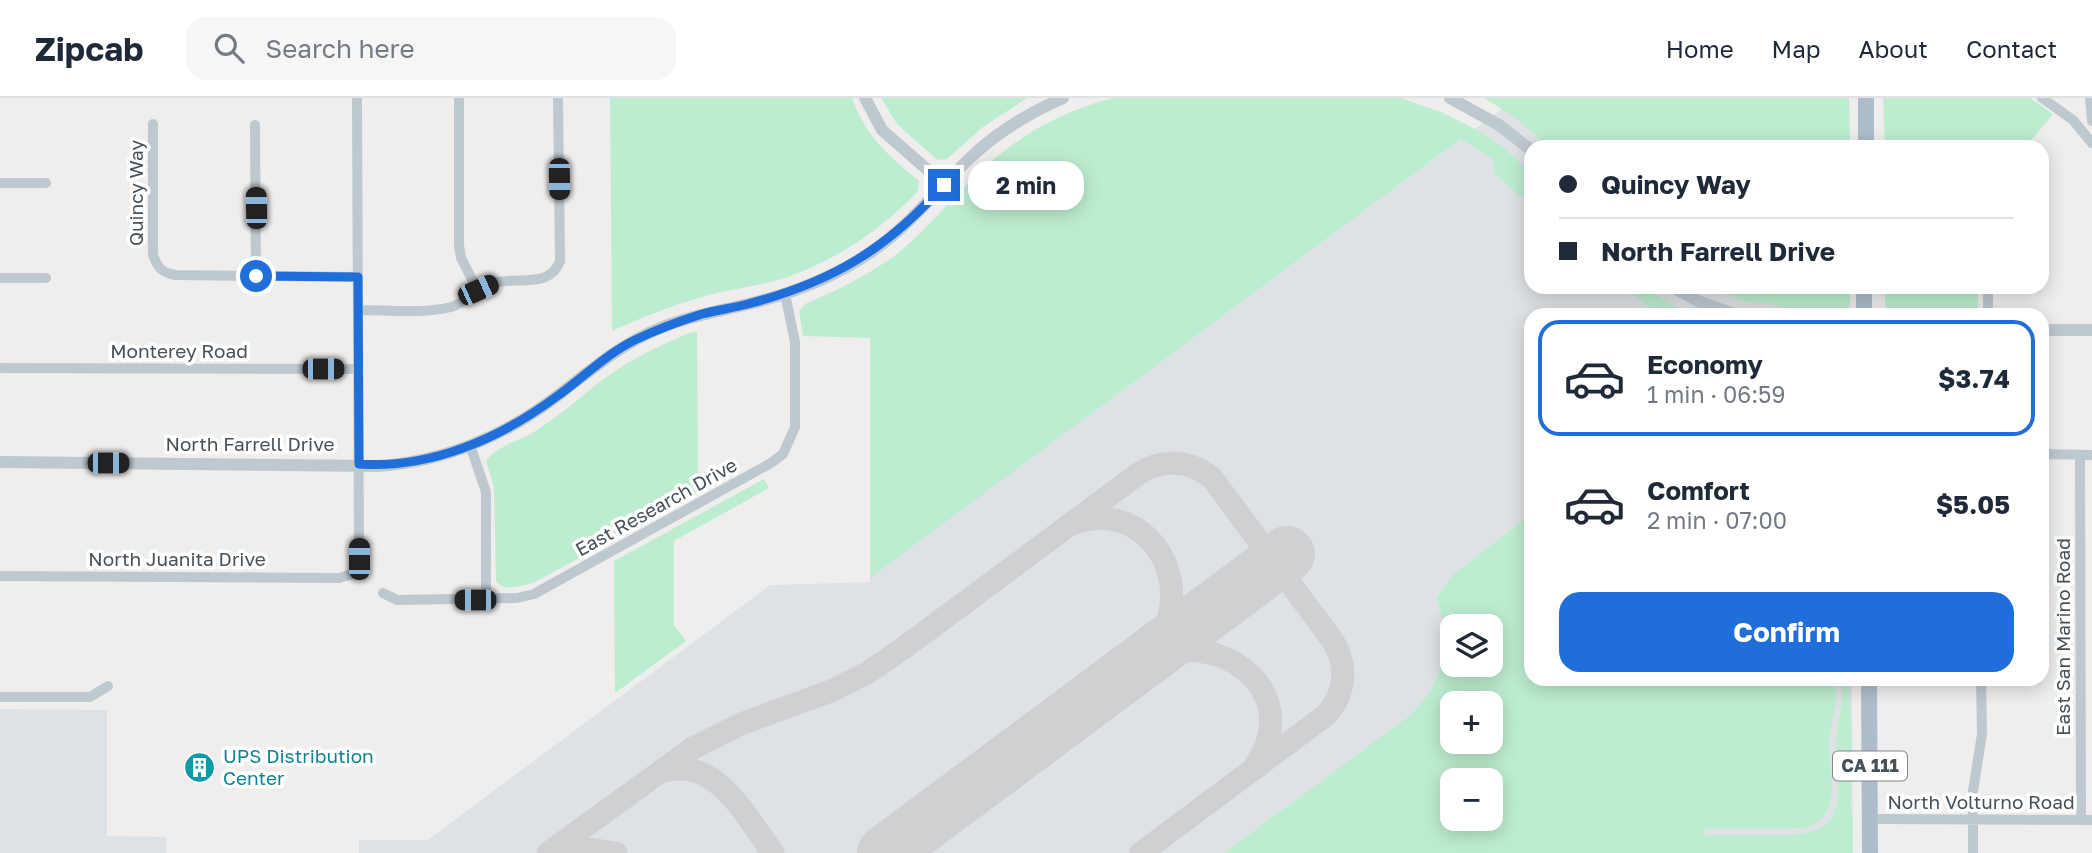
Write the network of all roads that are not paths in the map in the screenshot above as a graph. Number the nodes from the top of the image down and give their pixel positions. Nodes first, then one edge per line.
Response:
1 (357, 98) edge
2 (459, 98) edge
3 (558, 98) edge
4 (864, 98) edge
5 (1063, 98) edge
6 (1450, 98) edge
7 (1866, 98) edge
8 (2042, 98) edge
9 (2090, 98) edge
10 (2092, 121) edge
11 (153, 124) dead end
12 (255, 125) dead end
13 (1866, 140) edge
14 (2092, 143) edge
15 (1524, 145) edge
16 (0, 183) edge
17 (46, 183) dead end
18 (944, 185) junction
19 (256, 276) junction
20 (358, 277) junction
21 (0, 278) edge
22 (46, 278) dead end
23 (478, 290) junction
24 (785, 293) junction
25 (1685, 294) edge
26 (1717, 308) edge
27 (359, 310) junction
28 (2049, 330) edge
29 (2092, 330) edge
30 (0, 369) edge
31 (359, 369) junction
32 (470, 445) junction
33 (2049, 454) edge
34 (2080, 455) junction
35 (2092, 455) edge
36 (0, 462) edge
37 (359, 464) junction
38 (0, 576) edge
39 (383, 593) dead end
40 (486, 600) junction
41 (108, 686) dead end
42 (1869, 686) edge
43 (1982, 686) edge
44 (0, 697) edge
45 (1870, 819) junction
46 (1973, 820) junction
47 (2087, 820) edge
48 (1870, 853) edge
49 (1973, 853) edge

1 - 20 street
2 - 23 street
3 - 23 street
4 - 18 street
5 - 18 street, North Farrell Drive
6 - 15 street
7 - 13 main road
8 - 14 street
9 - 10 street
11 - 19 street, Quincy Way
12 - 19 street
16 - 17 street
18 - 24 street, North Farrell Drive
19 - 20 street, Quincy Way
20 - 27 street
21 - 22 street
23 - 27 street
24 - 32 street, North Farrell Drive
24 - 40 street, East Research Drive
25 - 26 street
27 - 31 street
28 - 29 street
30 - 31 street, Monterey Road
31 - 37 street
32 - 37 street, North Farrell Drive
32 - 40 street
33 - 34 street
34 - 35 street
34 - 47 street, East San Marino Road
36 - 37 street, North Farrell Drive
37 - 38 street, North Juanita Drive
39 - 40 street, East Research Drive
41 - 44 street
42 - 45 main road, CA 111
43 - 46 street
45 - 46 street, North Volturno Road
45 - 48 main road, CA 111
46 - 47 street, North Volturno Road
46 - 49 street

